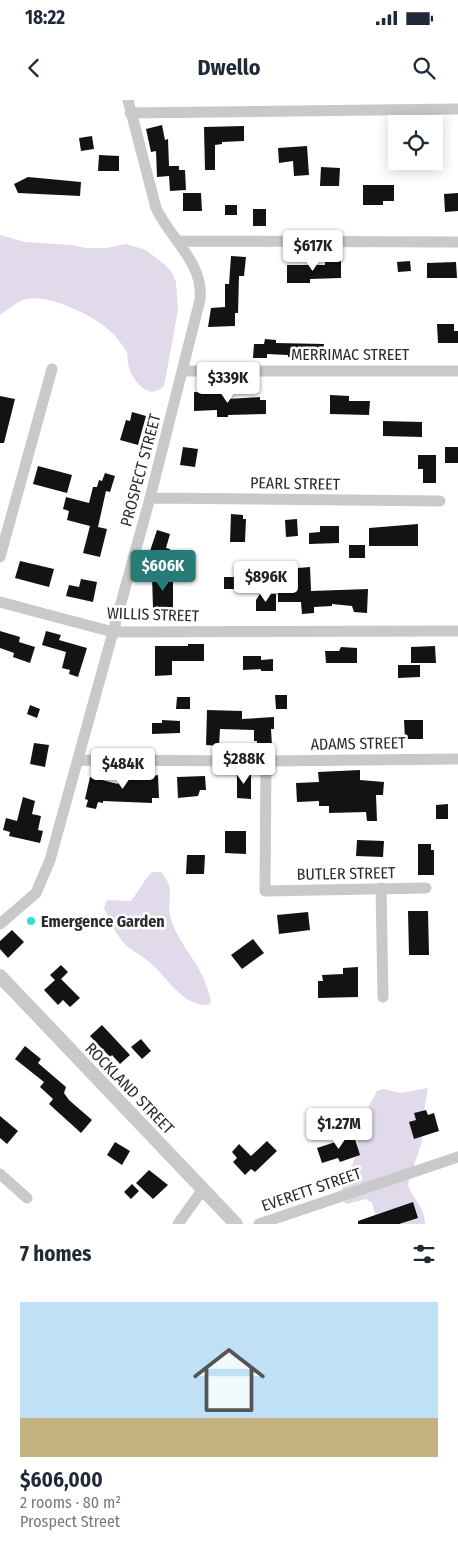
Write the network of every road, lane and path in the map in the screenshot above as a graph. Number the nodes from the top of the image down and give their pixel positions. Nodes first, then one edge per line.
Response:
1 (128, 100) edge
2 (458, 109) edge
3 (130, 113) junction
4 (177, 241) junction
5 (458, 242) edge
6 (52, 369) dead end
7 (183, 371) junction
8 (458, 371) edge
9 (150, 498) junction
10 (440, 501) dead end
11 (0, 557) edge
12 (0, 602) edge
13 (458, 630) edge
14 (113, 632) junction
15 (458, 759) edge
16 (78, 760) junction
17 (266, 761) junction
18 (381, 888) junction
19 (426, 888) dead end
20 (0, 924) edge
21 (0, 976) edge
22 (383, 997) dead end
23 (458, 1157) edge
24 (0, 1174) edge
25 (203, 1189) junction
26 (27, 1198) dead end
27 (178, 1224) edge
28 (236, 1224) edge
29 (259, 1224) edge

1 - 3 street, PROSPECT STREET
2 - 3 street
3 - 4 street, PROSPECT STREET
4 - 5 street
4 - 7 street, PROSPECT STREET
6 - 11 street
7 - 8 street, MERRIMAC STREET
7 - 9 street, PROSPECT STREET
9 - 10 street, PEARL STREET
9 - 14 street, PROSPECT STREET
12 - 14 street, WILLIS STREET
13 - 14 street, WILLIS STREET
14 - 16 street, PROSPECT STREET
15 - 17 street, ADAMS STREET
16 - 17 street, ADAMS STREET
16 - 20 street, PROSPECT STREET
17 - 18 street, BUTLER STREET
18 - 19 street, BUTLER STREET
18 - 22 street
21 - 25 street, ROCKLAND STREET
23 - 29 street, EVERETT STREET
24 - 26 street
25 - 27 street
25 - 28 street, ROCKLAND STREET

